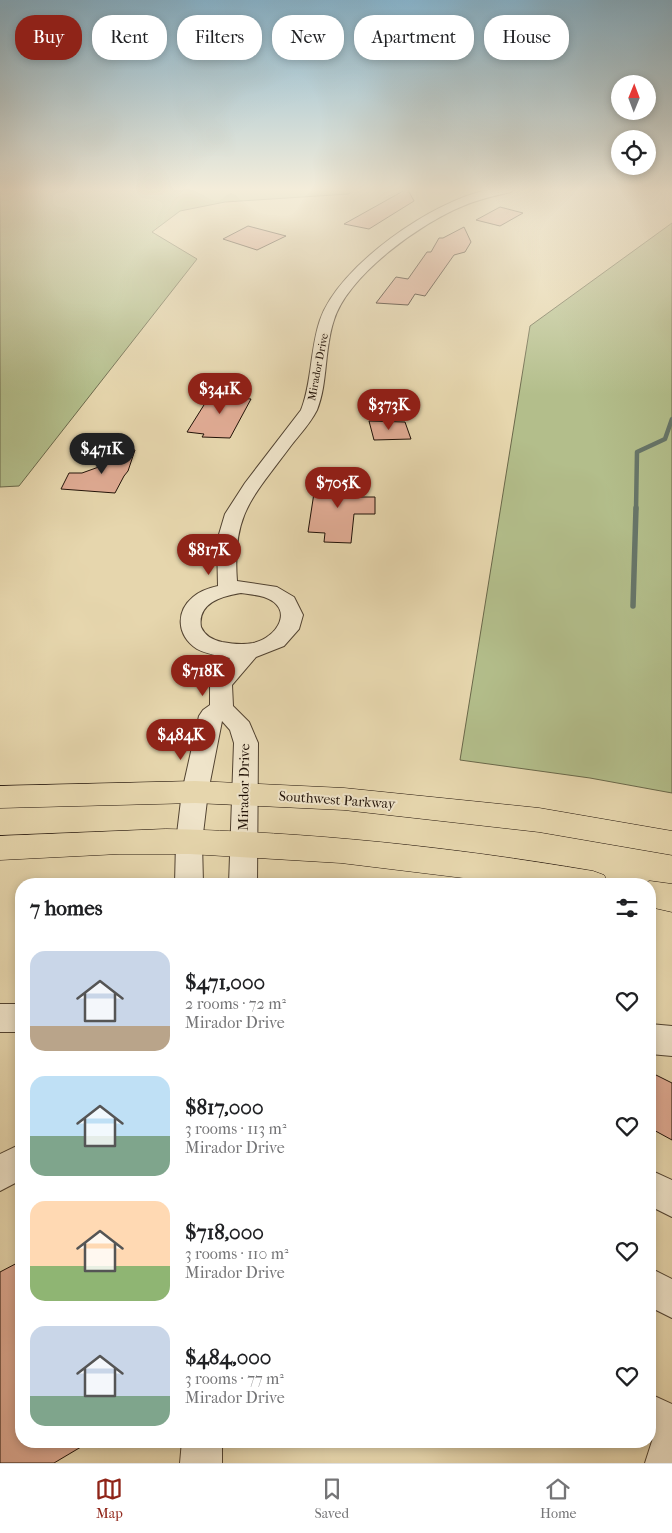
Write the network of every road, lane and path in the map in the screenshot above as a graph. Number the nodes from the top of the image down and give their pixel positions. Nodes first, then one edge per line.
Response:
1 (374, 258) edge
2 (228, 589) junction
3 (207, 645) junction
4 (249, 651) junction
5 (221, 683) junction
6 (222, 709) junction
7 (195, 792) junction
8 (244, 793) junction
9 (0, 797) edge
10 (189, 842) junction
11 (672, 843) edge
12 (243, 844) junction
13 (0, 848) edge
14 (189, 878) edge
15 (243, 878) edge
16 (554, 878) edge
17 (656, 895) edge
18 (672, 898) edge
19 (0, 1018) edge
20 (15, 1018) edge
21 (656, 1040) edge
22 (672, 1041) edge
23 (15, 1165) edge
24 (0, 1174) edge
25 (656, 1190) edge
26 (672, 1199) edge
27 (656, 1290) edge
28 (672, 1299) edge
29 (656, 1418) edge
30 (672, 1427) edge
31 (672, 1441) edge
32 (202, 1448) edge
33 (201, 1463) edge
34 (666, 1463) edge

1 - 2 street, Mirador Drive
2 - 3 street
2 - 4 street
3 - 4 street
3 - 5 street
4 - 5 street
5 - 6 street
6 - 7 street
6 - 8 street, Mirador Drive
7 - 8 main road, Southwest Parkway
7 - 9 main road, Southwest Parkway
7 - 10 street
8 - 11 main road, Southwest Parkway
8 - 12 street, Mirador Drive
10 - 12 main road
10 - 13 main road
10 - 14 street
12 - 15 street, Mirador Drive
12 - 16 main road
17 - 18 main road
19 - 20 street
21 - 22 street
23 - 24 street
25 - 26 street
27 - 28 street
29 - 30 street
31 - 34 street
32 - 33 street

